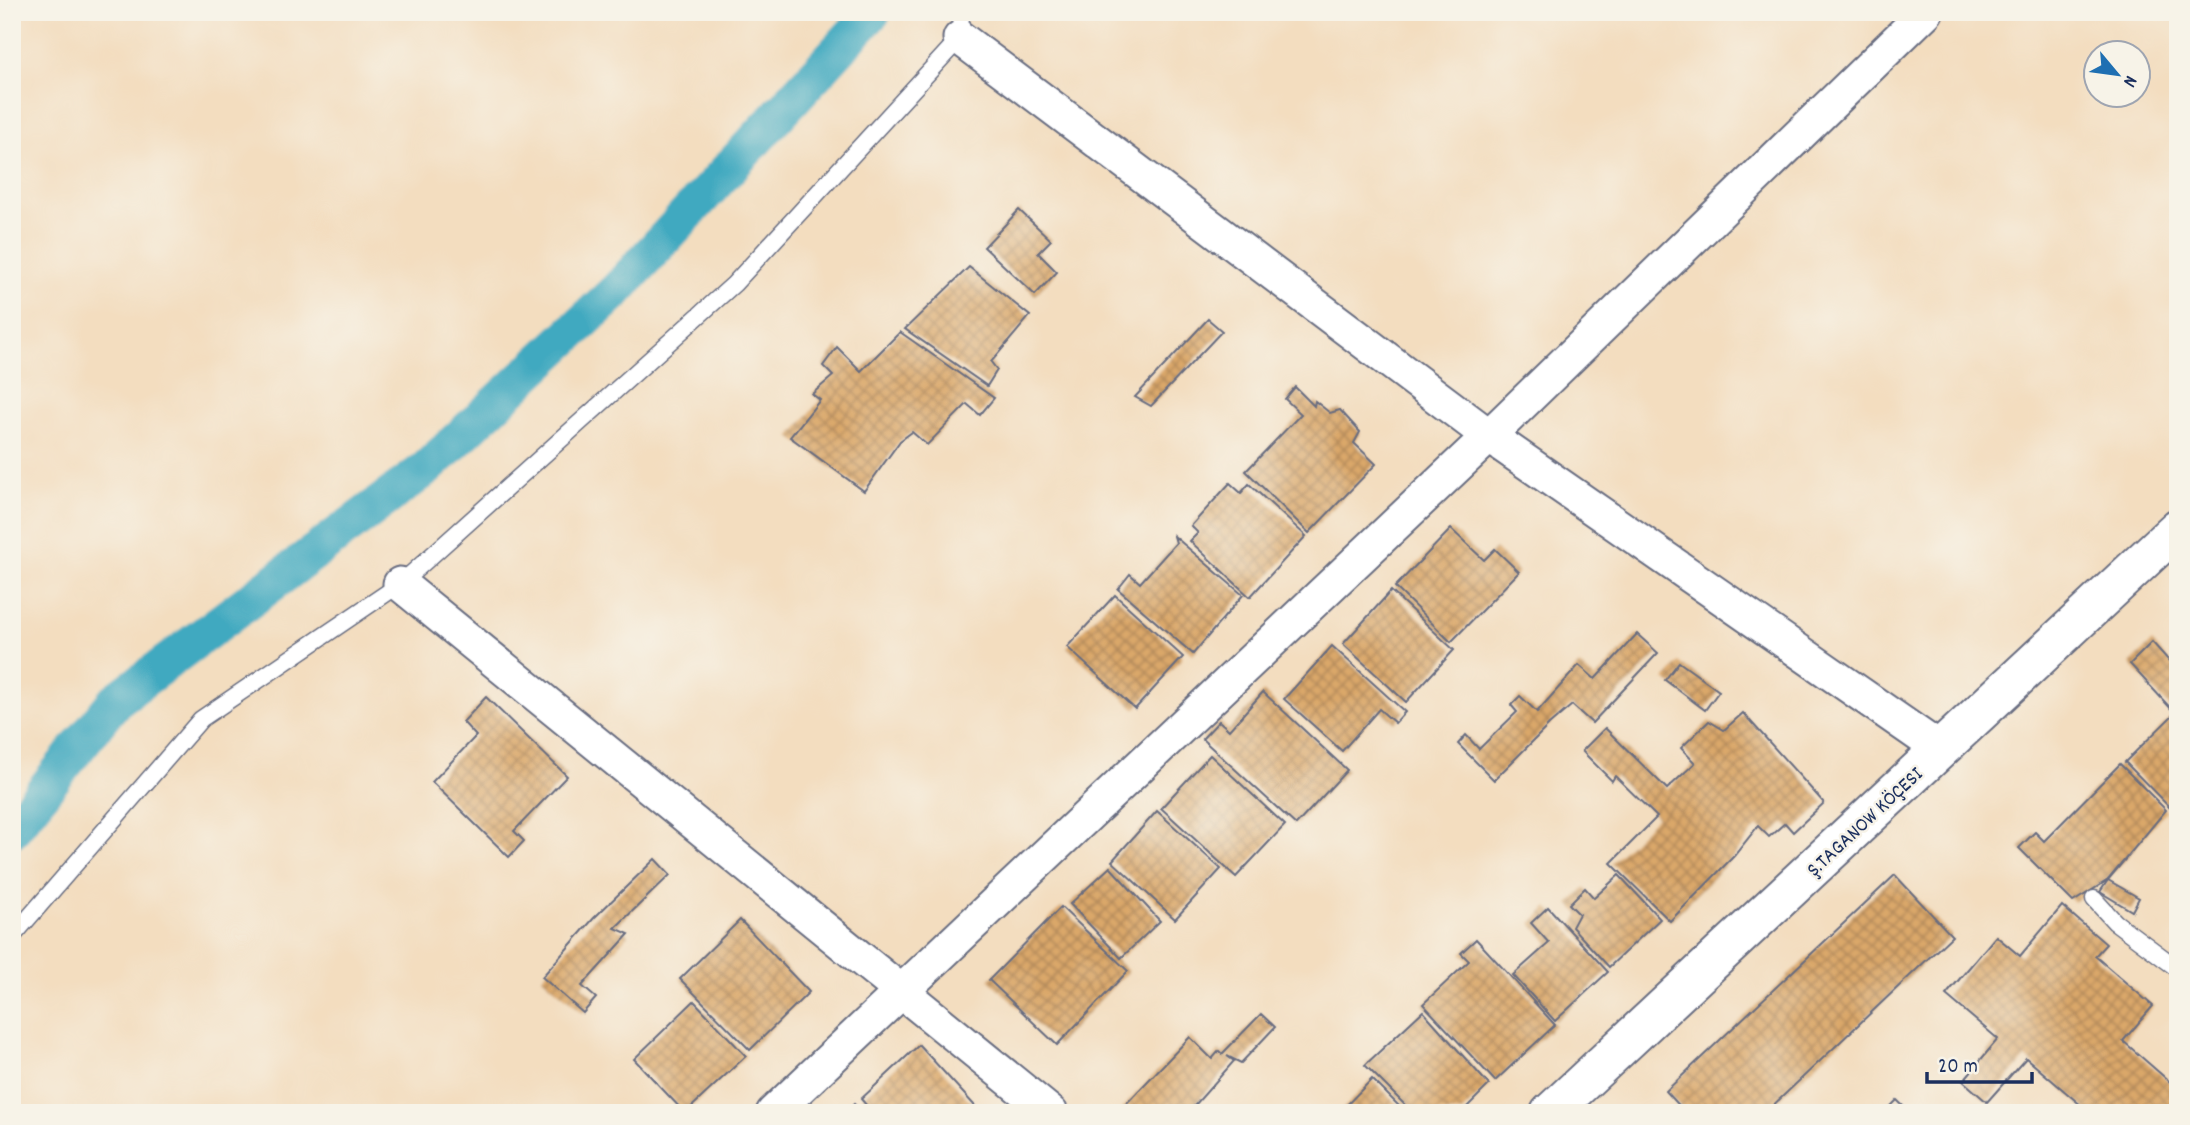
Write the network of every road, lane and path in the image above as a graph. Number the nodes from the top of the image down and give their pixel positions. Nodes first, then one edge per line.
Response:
1 (1926, 12) edge
2 (961, 25) edge
3 (1489, 436) junction
4 (2178, 528) edge
5 (400, 584) junction
6 (1941, 750) junction
7 (2094, 900) dead end
8 (12, 937) edge
9 (2178, 969) edge
10 (902, 990) junction
11 (773, 1113) edge
12 (1051, 1113) edge
13 (1550, 1113) edge

1 - 3 street
2 - 3 street
2 - 5 lane
3 - 6 street
3 - 10 street
4 - 6 street, Ş.TAGANOW KÖÇESI
5 - 8 lane
5 - 10 street
6 - 13 street, Ş.TAGANOW KÖÇESI
7 - 9 lane
10 - 11 street
10 - 12 street

